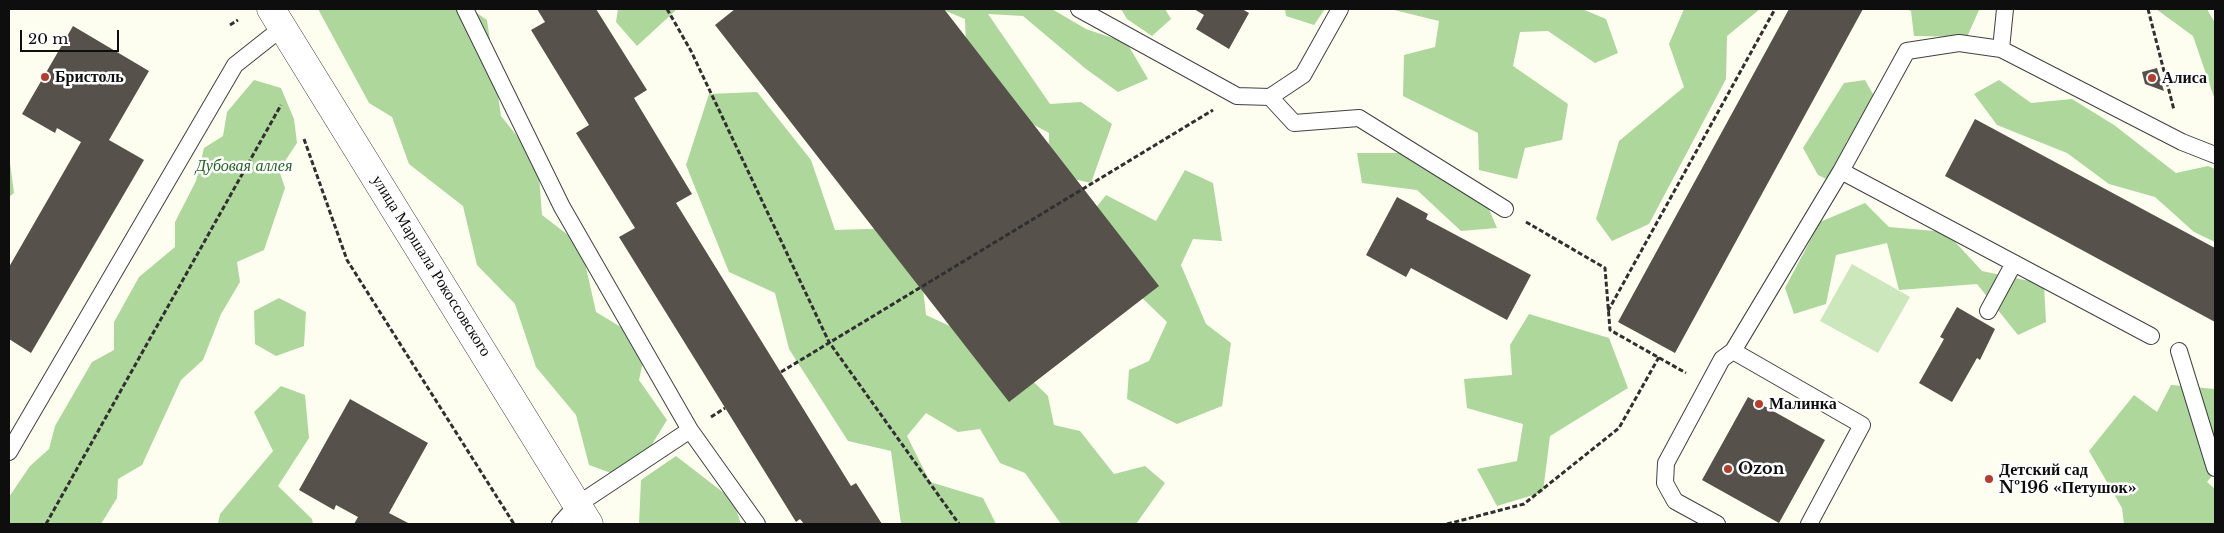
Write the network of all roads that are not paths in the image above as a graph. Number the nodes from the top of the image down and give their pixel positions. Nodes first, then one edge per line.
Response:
1 (465, 9) edge
2 (1079, 9) edge
3 (1340, 9) edge
4 (2005, 9) edge
5 (277, 18) edge
6 (2000, 49) junction
7 (1270, 97) junction
8 (2215, 155) edge
9 (1841, 171) junction
10 (1505, 209) road end
11 (2014, 263) junction
12 (1988, 310) dead end
13 (2151, 336) dead end
14 (1734, 351) junction
15 (2179, 351) dead end
16 (690, 430) junction
17 (10, 450) edge
18 (2215, 468) edge
19 (575, 518) edge
20 (757, 524) edge
21 (1717, 524) edge
22 (1809, 524) edge

1 - 16 lane
2 - 7 lane
3 - 7 lane
4 - 6 lane
5 - 17 lane
5 - 19 street, улица Маршала Рокоссовского
6 - 8 lane
6 - 9 lane
7 - 10 lane
9 - 11 lane
9 - 14 lane
11 - 12 lane
11 - 13 lane
14 - 21 lane
14 - 22 lane
15 - 18 lane
16 - 19 lane
16 - 20 lane

